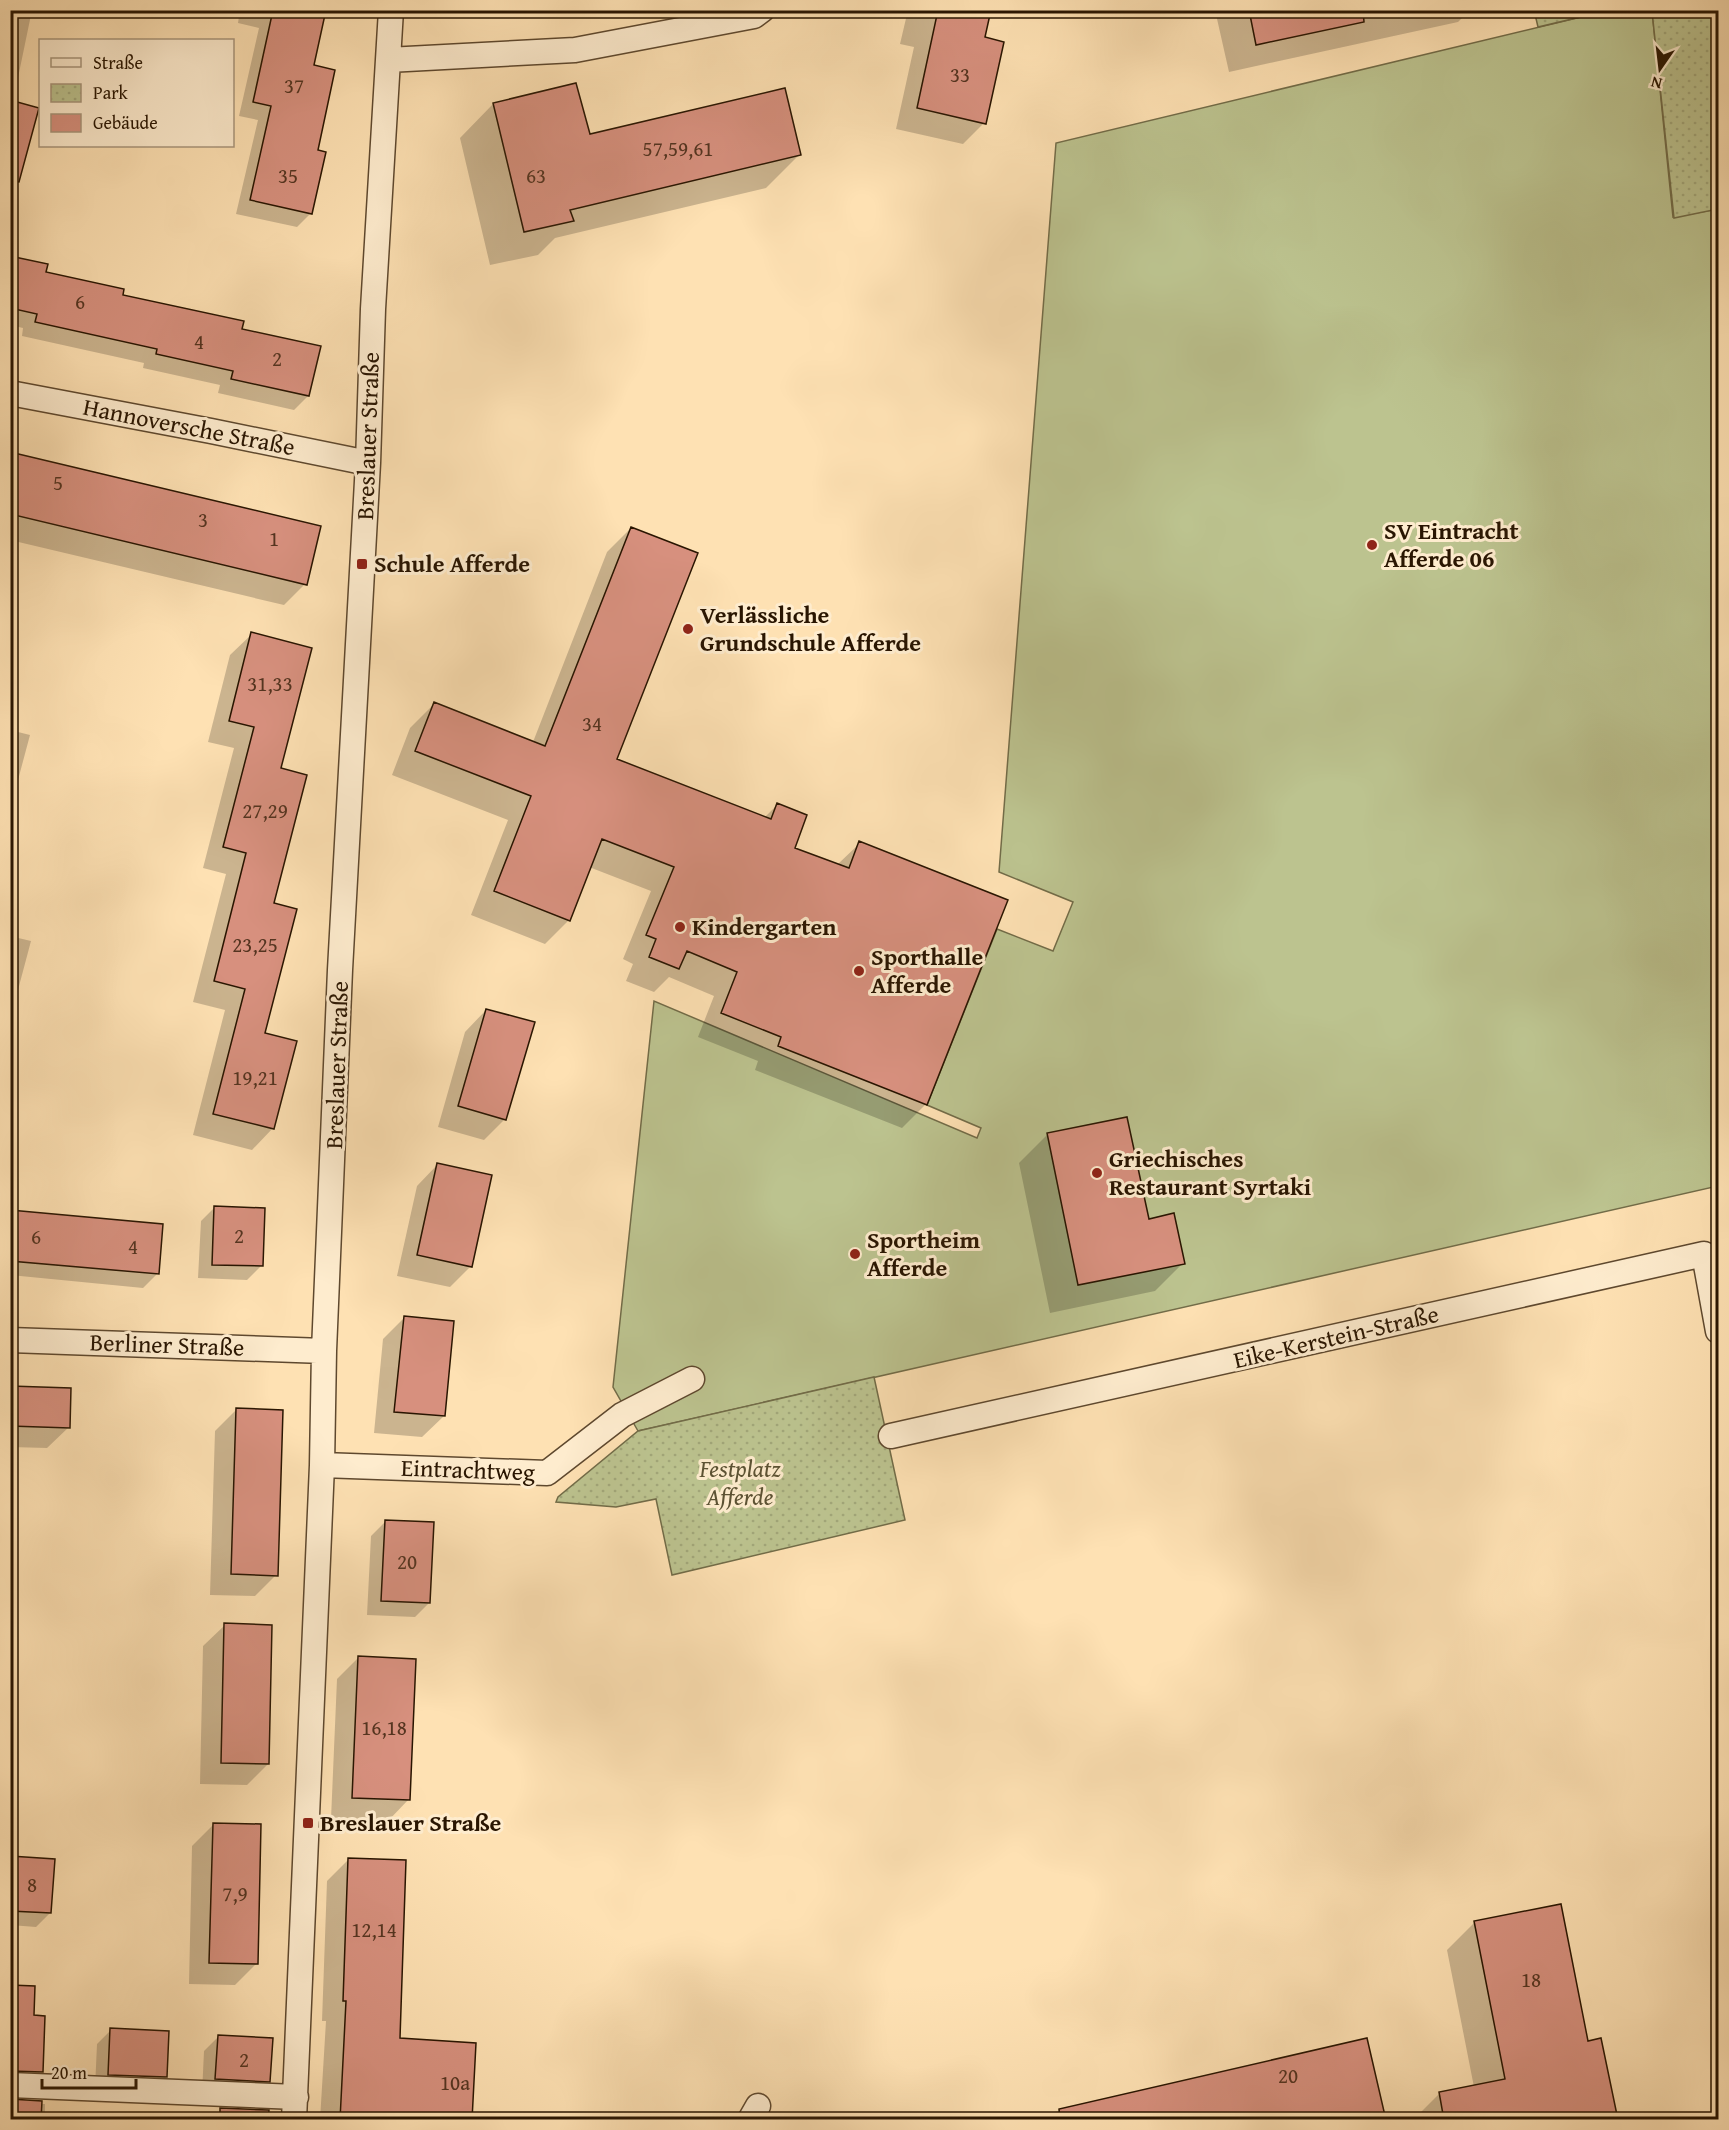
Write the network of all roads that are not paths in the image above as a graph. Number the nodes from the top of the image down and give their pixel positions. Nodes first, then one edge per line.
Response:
1 (391, 10) edge
2 (762, 10) edge
3 (388, 60) junction
4 (10, 393) edge
5 (368, 463) junction
6 (1719, 1331) edge
7 (10, 1340) edge
8 (324, 1351) junction
9 (693, 1380) dead end
10 (891, 1436) dead end
11 (322, 1465) junction
12 (10, 2085) edge
13 (295, 2108) edge

1 - 3 street, Breslauer Straße
2 - 3 street
3 - 5 street, Breslauer Straße
4 - 5 street, Hannoversche Straße
5 - 8 street, Breslauer Straße
6 - 10 street, Eike-Kerstein-Straße
7 - 8 street, Berliner Straße
8 - 11 street, Breslauer Straße
9 - 11 street, Eintrachtweg
11 - 13 street, Breslauer Straße
12 - 13 street

